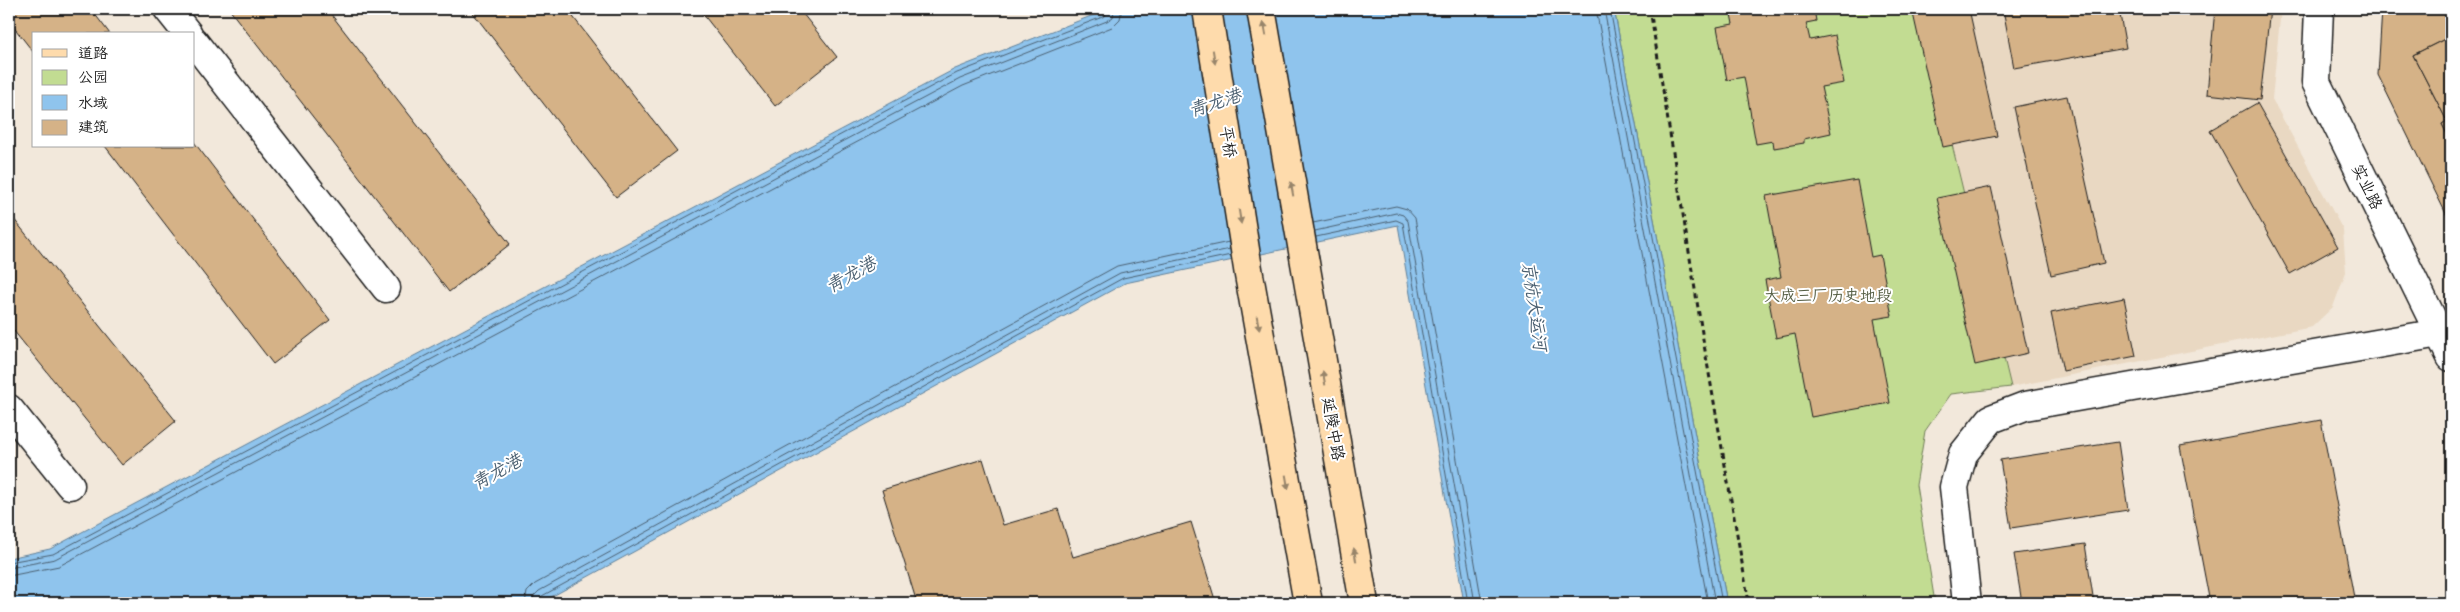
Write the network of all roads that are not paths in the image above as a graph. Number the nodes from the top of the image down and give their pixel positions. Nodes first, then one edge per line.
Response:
1 (168, 9) edge
2 (1207, 9) edge
3 (1261, 9) edge
4 (2319, 9) edge
5 (186, 32) edge
6 (195, 43) edge
7 (386, 288) dead end
8 (2439, 333) junction
9 (2451, 357) edge
10 (9, 409) edge
11 (70, 485) dead end
12 (1308, 603) edge
13 (1364, 603) edge
14 (1967, 603) edge

1 - 5 street
2 -> 12 main road, 平桥
13 -> 3 main road, 延陵中路
4 - 8 street, 实业路
6 - 7 street
8 - 9 street, 实业路
8 - 14 street
10 - 11 street

